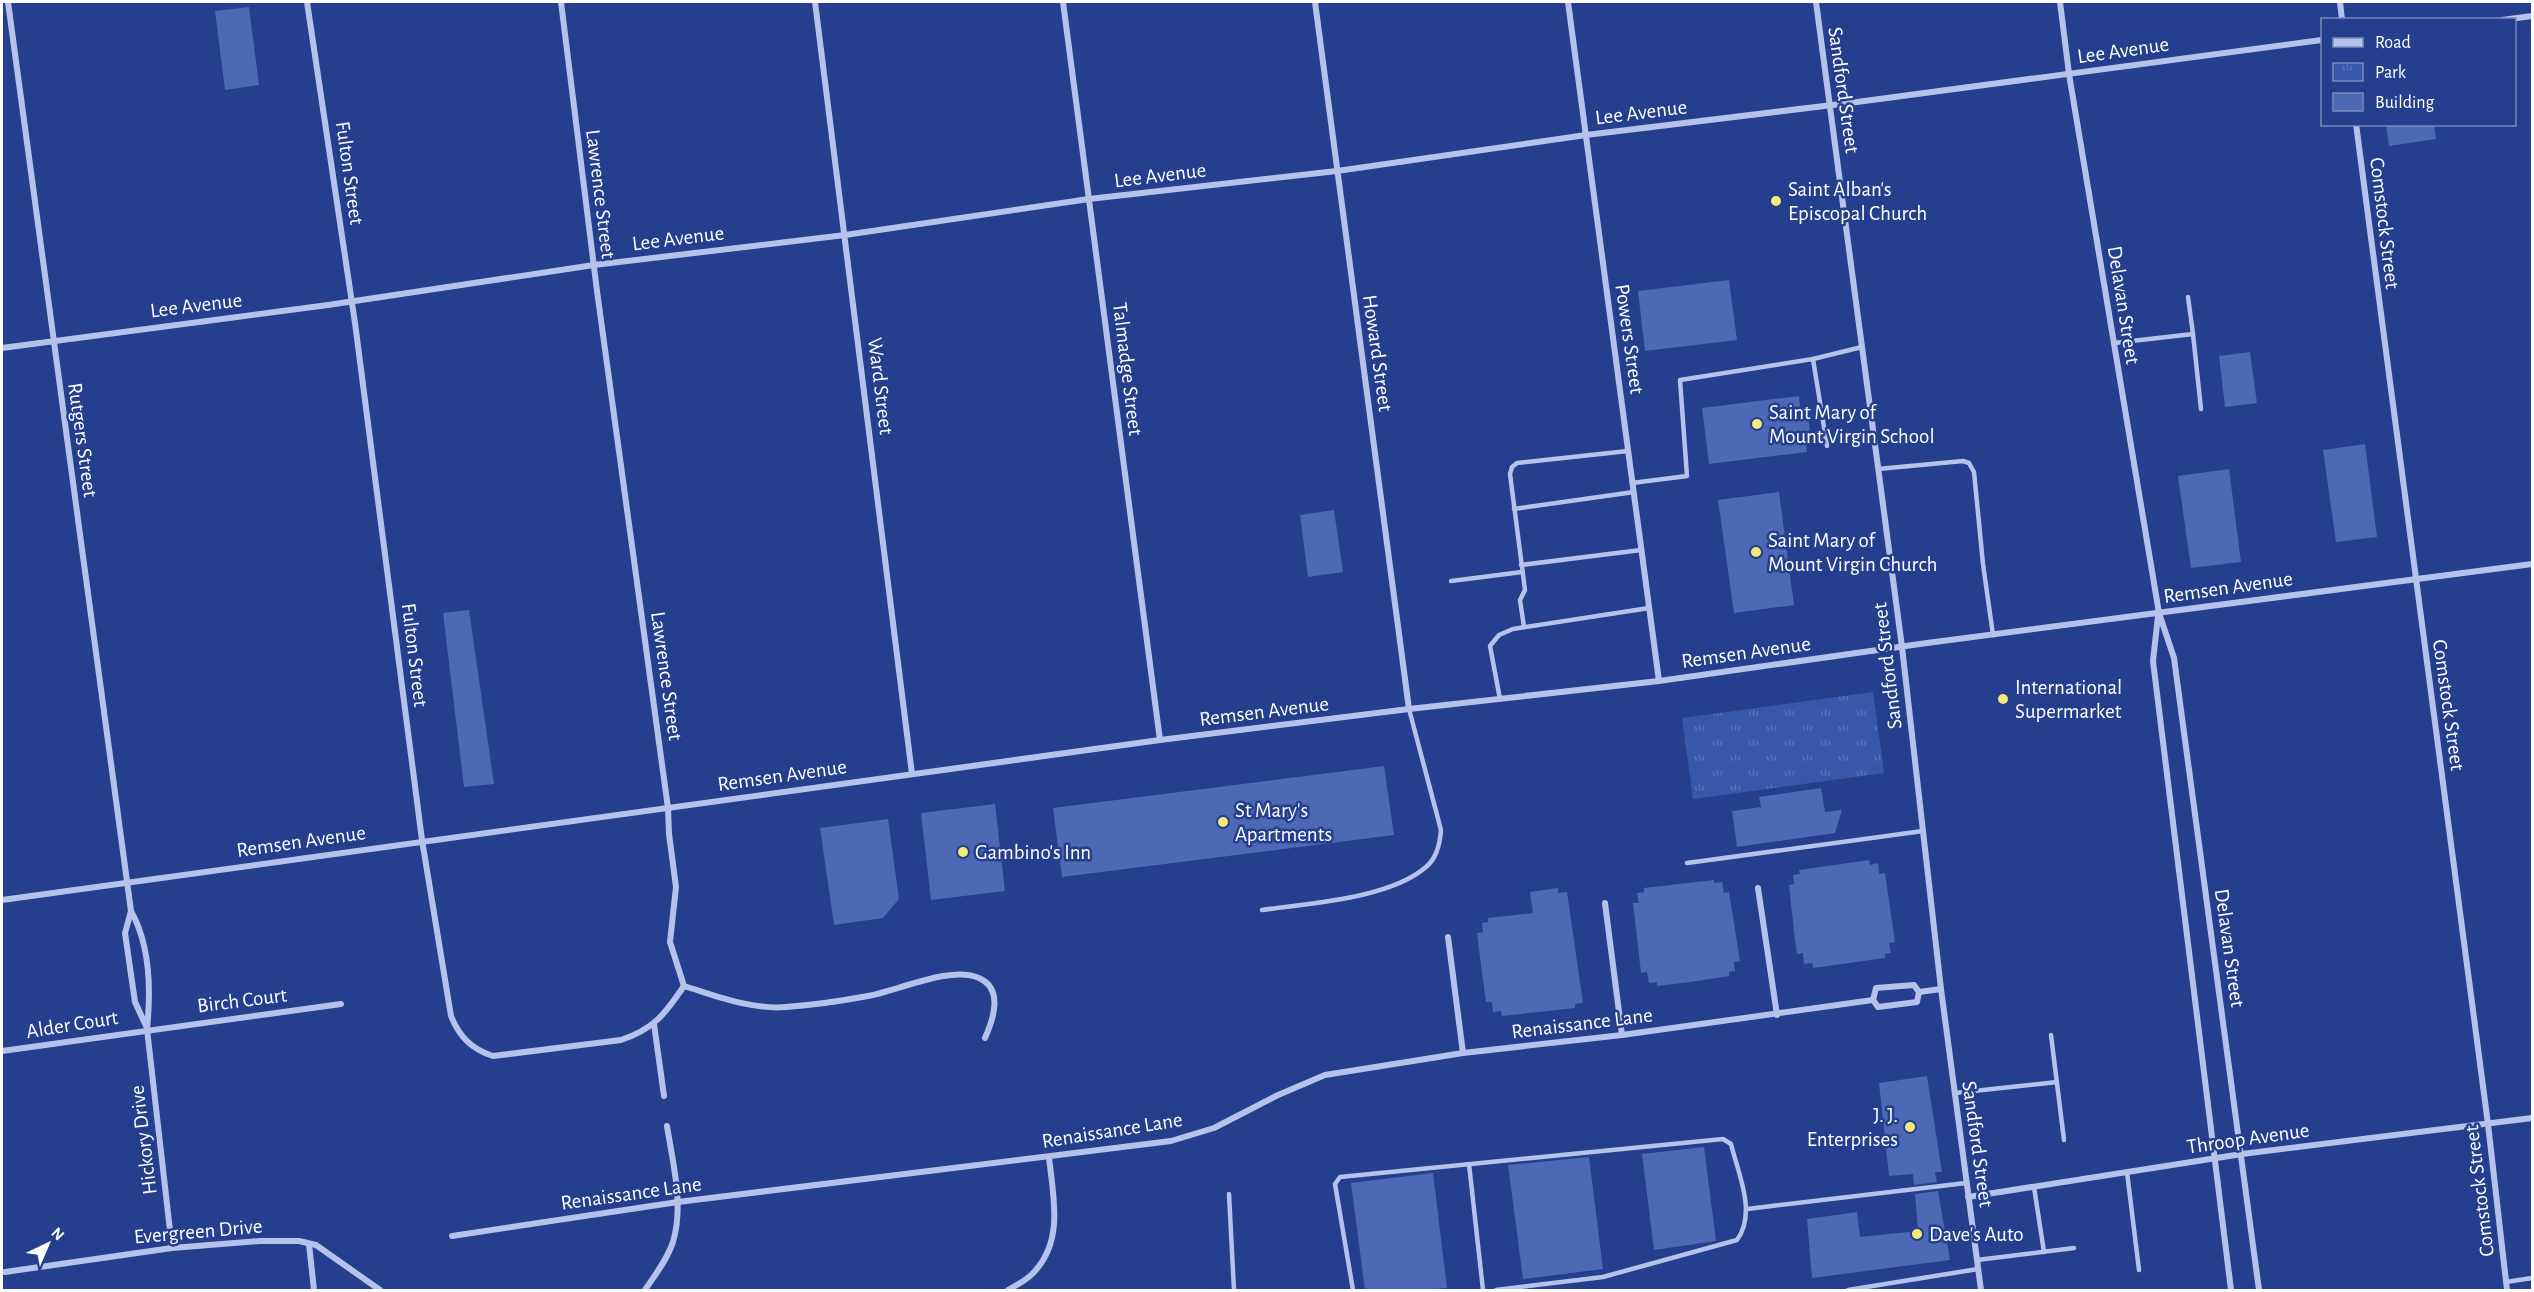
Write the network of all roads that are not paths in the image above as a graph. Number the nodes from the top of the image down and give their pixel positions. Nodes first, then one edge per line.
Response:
1 (8, 2) edge
2 (308, 2) edge
3 (561, 2) edge
4 (815, 2) edge
5 (1063, 2) edge
6 (1315, 2) edge
7 (1568, 2) edge
8 (1816, 2) edge
9 (2060, 2) edge
10 (2340, 2) edge
11 (2532, 16) edge
12 (2342, 18) edge
13 (2516, 18) edge
14 (2321, 40) edge
15 (2069, 74) junction
16 (1830, 105) junction
17 (2356, 126) edge
18 (1586, 135) junction
19 (1337, 171) junction
20 (1089, 200) junction
21 (845, 235) junction
22 (594, 265) junction
23 (2188, 297) dead end
24 (352, 301) junction
25 (2193, 334) junction
26 (53, 341) junction
27 (2114, 343) junction
28 (1862, 347) junction
29 (2, 348) edge
30 (1813, 359) junction
31 (2200, 409) dead end
32 (1827, 446) dead end
33 (1628, 451) junction
34 (1878, 469) junction
35 (1632, 483) junction
36 (1634, 492) junction
37 (1514, 509) junction
38 (1641, 550) junction
39 (2532, 564) edge
40 (1521, 565) junction
41 (1522, 572) junction
42 (2415, 579) junction
43 (1451, 581) dead end
44 (1649, 608) junction
45 (2159, 613) junction
46 (1524, 627) junction
47 (1993, 634) junction
48 (1902, 647) junction
49 (1659, 681) junction
50 (1500, 699) junction
51 (1409, 709) junction
52 (1160, 740) junction
53 (912, 774) junction
54 (668, 808) junction
55 (1923, 831) junction
56 (422, 840) junction
57 (1688, 863) dead end
58 (127, 883) junction
59 (1758, 888) dead end
60 (2, 900) edge
61 (1605, 903) dead end
62 (131, 910) junction
63 (1262, 910) dead end
64 (1448, 937) dead end
65 (684, 986) junction
66 (1941, 989) junction
67 (1919, 992) junction
68 (1873, 1000) junction
69 (341, 1004) dead end
70 (1777, 1015) junction
71 (654, 1024) junction
72 (147, 1029) junction
73 (1622, 1035) junction
74 (2051, 1035) dead end
75 (985, 1038) dead end
76 (2, 1051) edge
77 (1464, 1053) junction
78 (2057, 1082) junction
79 (1955, 1093) junction
80 (664, 1096) dead end
81 (2532, 1118) edge
82 (2488, 1124) junction
83 (668, 1126) dead end
84 (2064, 1140) dead end
85 (2242, 1154) junction
86 (1049, 1157) junction
87 (2214, 1158) junction
88 (1469, 1164) junction
89 (2127, 1172) junction
90 (1966, 1183) junction
91 (2034, 1187) junction
92 (1229, 1194) dead end
93 (1968, 1197) junction
94 (678, 1202) junction
95 (1747, 1209) junction
96 (452, 1236) dead end
97 (309, 1244) junction
98 (172, 1248) junction
99 (2074, 1248) dead end
100 (2044, 1252) junction
101 (1977, 1260) junction
102 (1978, 1269) junction
103 (2139, 1270) dead end
104 (5, 1272) dead end
105 (2532, 1278) edge
106 (2506, 1282) junction
107 (314, 1290) edge
108 (380, 1290) edge
109 (645, 1290) edge
110 (1008, 1290) edge
111 (1234, 1290) edge
112 (1353, 1290) edge
113 (1483, 1290) edge
114 (1496, 1290) edge
115 (1848, 1290) edge
116 (1981, 1290) edge
117 (2231, 1290) edge
118 (2259, 1290) edge
119 (2507, 1290) edge

1 - 26 street, Rutgers Street
2 - 24 street, Fulton Street
3 - 22 street, Lawrence Street
4 - 21 street, Ward Street
5 - 20 street, Talmadge Street
6 - 19 street, Howard Street
7 - 18 street, Powers Street
8 - 16 street, Sandford Street
9 - 15 street, Delavan Street
10 - 12 street
11 - 13 street
14 - 15 street, Lee Avenue
15 - 16 street, Lee Avenue
15 - 27 street, Delavan Street
16 - 18 street, Lee Avenue
16 - 28 street, Sandford Street
17 - 42 street, Comstock Street
18 - 19 street, Lee Avenue
18 - 33 street, Powers Street
19 - 20 street, Lee Avenue
19 - 51 street, Howard Street
20 - 21 street, Lee Avenue
20 - 52 street, Talmadge Street
21 - 22 street, Lee Avenue
21 - 53 street, Ward Street
22 - 24 street, Lee Avenue
22 - 54 street, Lawrence Street
23 - 25 lane
24 - 26 street, Lee Avenue
24 - 56 street, Fulton Street
25 - 27 lane
25 - 31 lane
26 - 29 street, Lee Avenue
26 - 58 street, Rutgers Street
27 - 45 street, Delavan Street
28 - 30 lane
28 - 34 street, Sandford Street
30 - 32 lane
30 - 35 lane
33 - 35 street, Powers Street
33 - 37 lane
34 - 47 lane
34 - 48 street, Sandford Street
35 - 36 street, Powers Street
36 - 37 lane
36 - 38 street, Powers Street
37 - 40 lane
38 - 40 lane
38 - 44 street, Powers Street
39 - 42 street, Remsen Avenue
40 - 41 lane
41 - 43 lane
41 - 46 lane
42 - 45 street, Remsen Avenue
42 - 82 street, Comstock Street
44 - 46 lane
44 - 49 street, Powers Street
45 - 47 street, Remsen Avenue
45 - 85 street, Delavan Street
45 - 87 street, Delavan Street
46 - 50 lane
47 - 48 street, Remsen Avenue
48 - 49 street, Remsen Avenue
48 - 55 street, Sandford Street
49 - 50 street, Remsen Avenue
50 - 51 street, Remsen Avenue
51 - 52 street, Remsen Avenue
51 - 63 lane
52 - 53 street, Remsen Avenue
53 - 54 street, Remsen Avenue
54 - 56 street, Remsen Avenue
54 - 65 street, Lawrence Street
55 - 57 lane
55 - 66 street, Sandford Street
56 - 58 street, Remsen Avenue
56 - 71 street, Fulton Street
58 - 60 street, Remsen Avenue
58 - 62 street, Hickory Drive
59 - 70 street
61 - 73 street
62 - 72 street, Hickory Drive
62 - 72 street, Hickory Drive
64 - 77 street
65 - 71 street
65 - 75 street
66 - 67 street, Renaissance Lane
66 - 79 street, Sandford Street
67 - 68 street, Renaissance Lane
67 - 68 street, Renaissance Lane
68 - 70 street, Renaissance Lane
69 - 72 street, Birch Court
70 - 73 street, Renaissance Lane
71 - 80 street
72 - 76 street, Alder Court
72 - 98 street, Hickory Drive
73 - 77 street, Renaissance Lane
74 - 78 lane
77 - 86 street, Renaissance Lane
78 - 79 lane
78 - 84 lane
79 - 90 street, Sandford Street
81 - 82 street, Throop Avenue
82 - 85 street, Throop Avenue
82 - 106 street, Comstock Street
83 - 94 street
85 - 87 street, Throop Avenue
85 - 118 street, Delavan Street
86 - 94 street, Renaissance Lane
86 - 110 street
87 - 89 street, Throop Avenue
87 - 117 street, Delavan Street
88 - 95 lane
88 - 112 lane
88 - 113 lane
89 - 91 street, Throop Avenue
89 - 103 lane
90 - 93 street, Sandford Street
90 - 95 lane
91 - 93 street, Throop Avenue
91 - 100 lane
92 - 111 lane
93 - 101 street, Sandford Street
94 - 96 street, Renaissance Lane
94 - 109 street
95 - 114 lane
97 - 98 street, Evergreen Drive
97 - 107 street
97 - 108 street, Evergreen Drive
98 - 104 street, Evergreen Drive
99 - 100 lane
100 - 101 lane
101 - 102 street, Sandford Street
102 - 115 lane
102 - 116 street, Sandford Street
105 - 106 lane
106 - 119 street, Comstock Street

